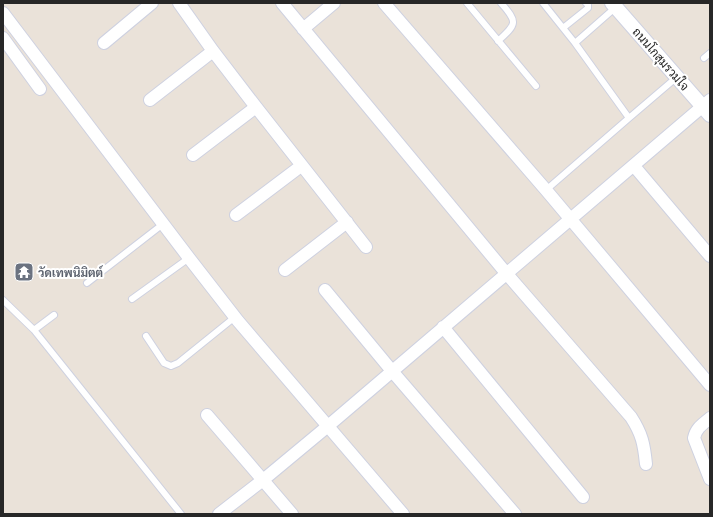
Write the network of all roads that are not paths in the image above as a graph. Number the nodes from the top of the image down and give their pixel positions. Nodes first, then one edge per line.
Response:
1 (152, 3) edge
2 (179, 3) edge
3 (282, 3) edge
4 (334, 3) edge
5 (384, 3) edge
6 (467, 3) edge
7 (501, 3) edge
8 (543, 3) edge
9 (586, 3) edge
10 (614, 5) edge
11 (3, 13) edge
12 (563, 28) junction
13 (302, 29) junction
14 (3, 38) edge
15 (498, 41) junction
16 (104, 43) dead end
17 (575, 43) junction
18 (213, 51) junction
19 (710, 53) edge
20 (704, 58) dead end
21 (677, 77) junction
22 (536, 86) dead end
23 (40, 88) dead end
24 (150, 100) dead end
25 (256, 107) junction
26 (708, 107) edge
27 (629, 118) junction
28 (193, 155) dead end
29 (301, 166) junction
30 (634, 166) junction
31 (546, 190) junction
32 (236, 215) dead end
33 (570, 219) junction
34 (347, 222) junction
35 (163, 224) junction
36 (366, 247) dead end
37 (710, 256) edge
38 (188, 258) junction
39 (285, 270) dead end
40 (506, 273) junction
41 (87, 283) dead end
42 (325, 290) dead end
43 (132, 299) dead end
44 (3, 300) edge
45 (54, 315) dead end
46 (235, 317) junction
47 (443, 327) junction
48 (34, 330) junction
49 (146, 336) dead end
50 (392, 371) junction
51 (710, 385) edge
52 (207, 415) dead end
53 (710, 418) edge
54 (328, 426) junction
55 (646, 464) dead end
56 (710, 479) edge
57 (263, 480) junction
58 (583, 497) dead end
59 (181, 514) edge
60 (219, 514) edge
61 (292, 514) edge
62 (404, 514) edge
63 (515, 514) edge

1 - 16 street
2 - 18 street
3 - 13 street
4 - 13 street
5 - 31 street
6 - 15 lane
7 - 15 lane
8 - 12 lane
9 - 12 lane
10 - 17 lane
10 - 21 street, ถนนโกสุมรวมใจ
11 - 35 street
12 - 17 lane
13 - 40 street
14 - 23 street
15 - 22 lane
17 - 27 lane
18 - 24 street
18 - 25 street
19 - 20 lane
21 - 26 street, ถนนโกสุมรวมใจ
21 - 27 lane
25 - 28 street
25 - 29 street
26 - 30 street
27 - 31 lane
29 - 32 street
29 - 34 street
30 - 33 street
30 - 37 street
31 - 33 street
33 - 40 street
33 - 51 street
34 - 36 street
34 - 39 street
35 - 38 street
35 - 41 lane
38 - 43 lane
38 - 46 street
40 - 47 street
40 - 55 street
42 - 50 street
44 - 48 lane
45 - 48 lane
46 - 49 lane
46 - 54 street
47 - 50 street
47 - 58 street
48 - 59 lane
50 - 54 street
50 - 63 street
52 - 57 street
53 - 56 street
54 - 57 street
54 - 62 street
57 - 60 street
57 - 61 street

